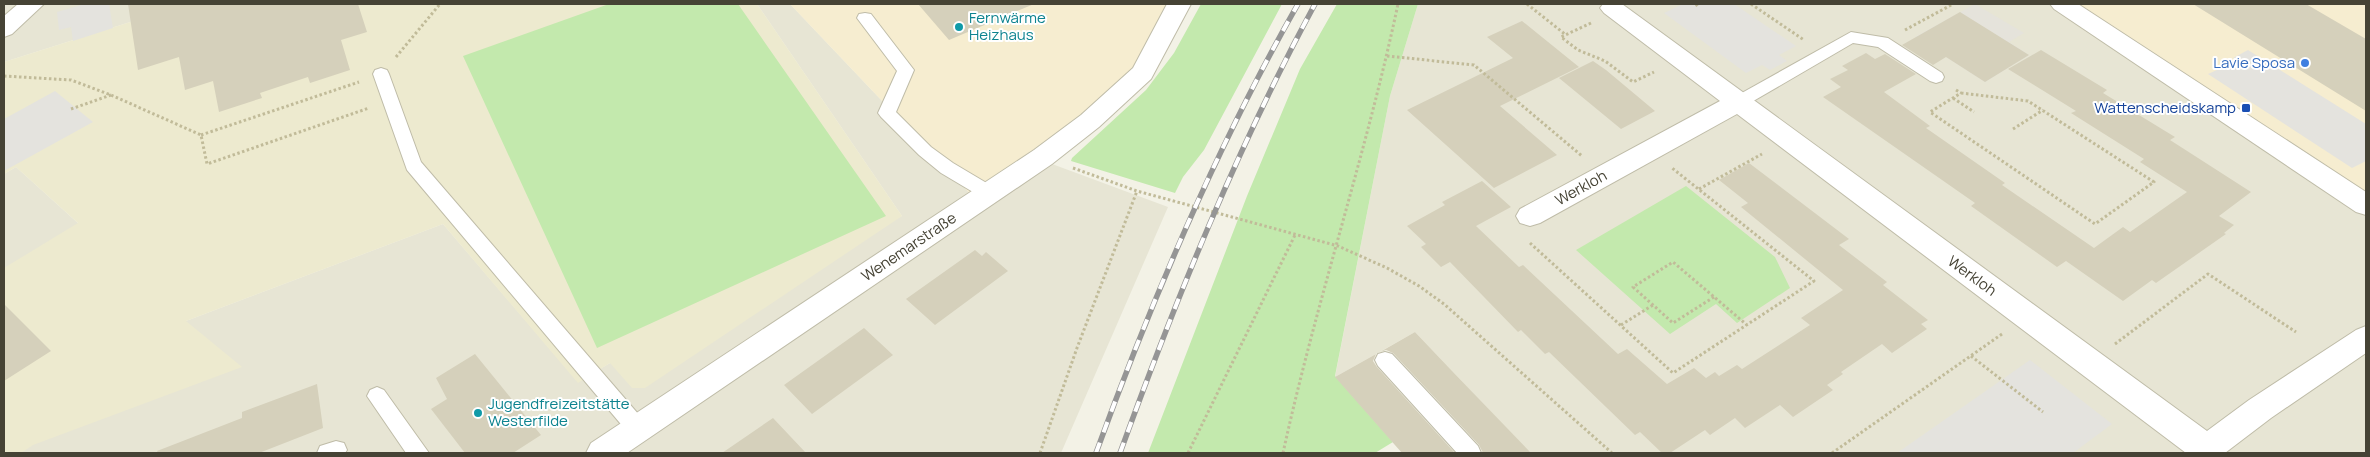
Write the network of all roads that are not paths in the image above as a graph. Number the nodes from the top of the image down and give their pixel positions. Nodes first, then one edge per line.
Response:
1 (32, 4) edge
2 (1178, 4) edge
3 (2062, 4) edge
4 (1603, 14) road end
5 (865, 18) dead end
6 (4, 29) edge
7 (381, 74) road end
8 (1936, 77) road end
9 (1737, 102) junction
10 (989, 193) junction
11 (2366, 205) edge
12 (1530, 216) road end
13 (2366, 338) edge
14 (1384, 360) dead end
15 (377, 396) dead end
16 (638, 429) junction
17 (2204, 451) edge
18 (418, 453) edge
19 (602, 453) edge
20 (1470, 453) edge

1 - 6 street
2 - 10 street, Wenemarstraße
3 - 11 street
4 - 9 street, Werkloh
5 - 10 lane
7 - 16 lane
8 - 9 lane
9 - 12 street, Werkloh
9 - 17 street, Werkloh
10 - 16 street, Wenemarstraße
13 - 17 street
14 - 20 lane
15 - 18 lane
16 - 19 street, Wenemarstraße

